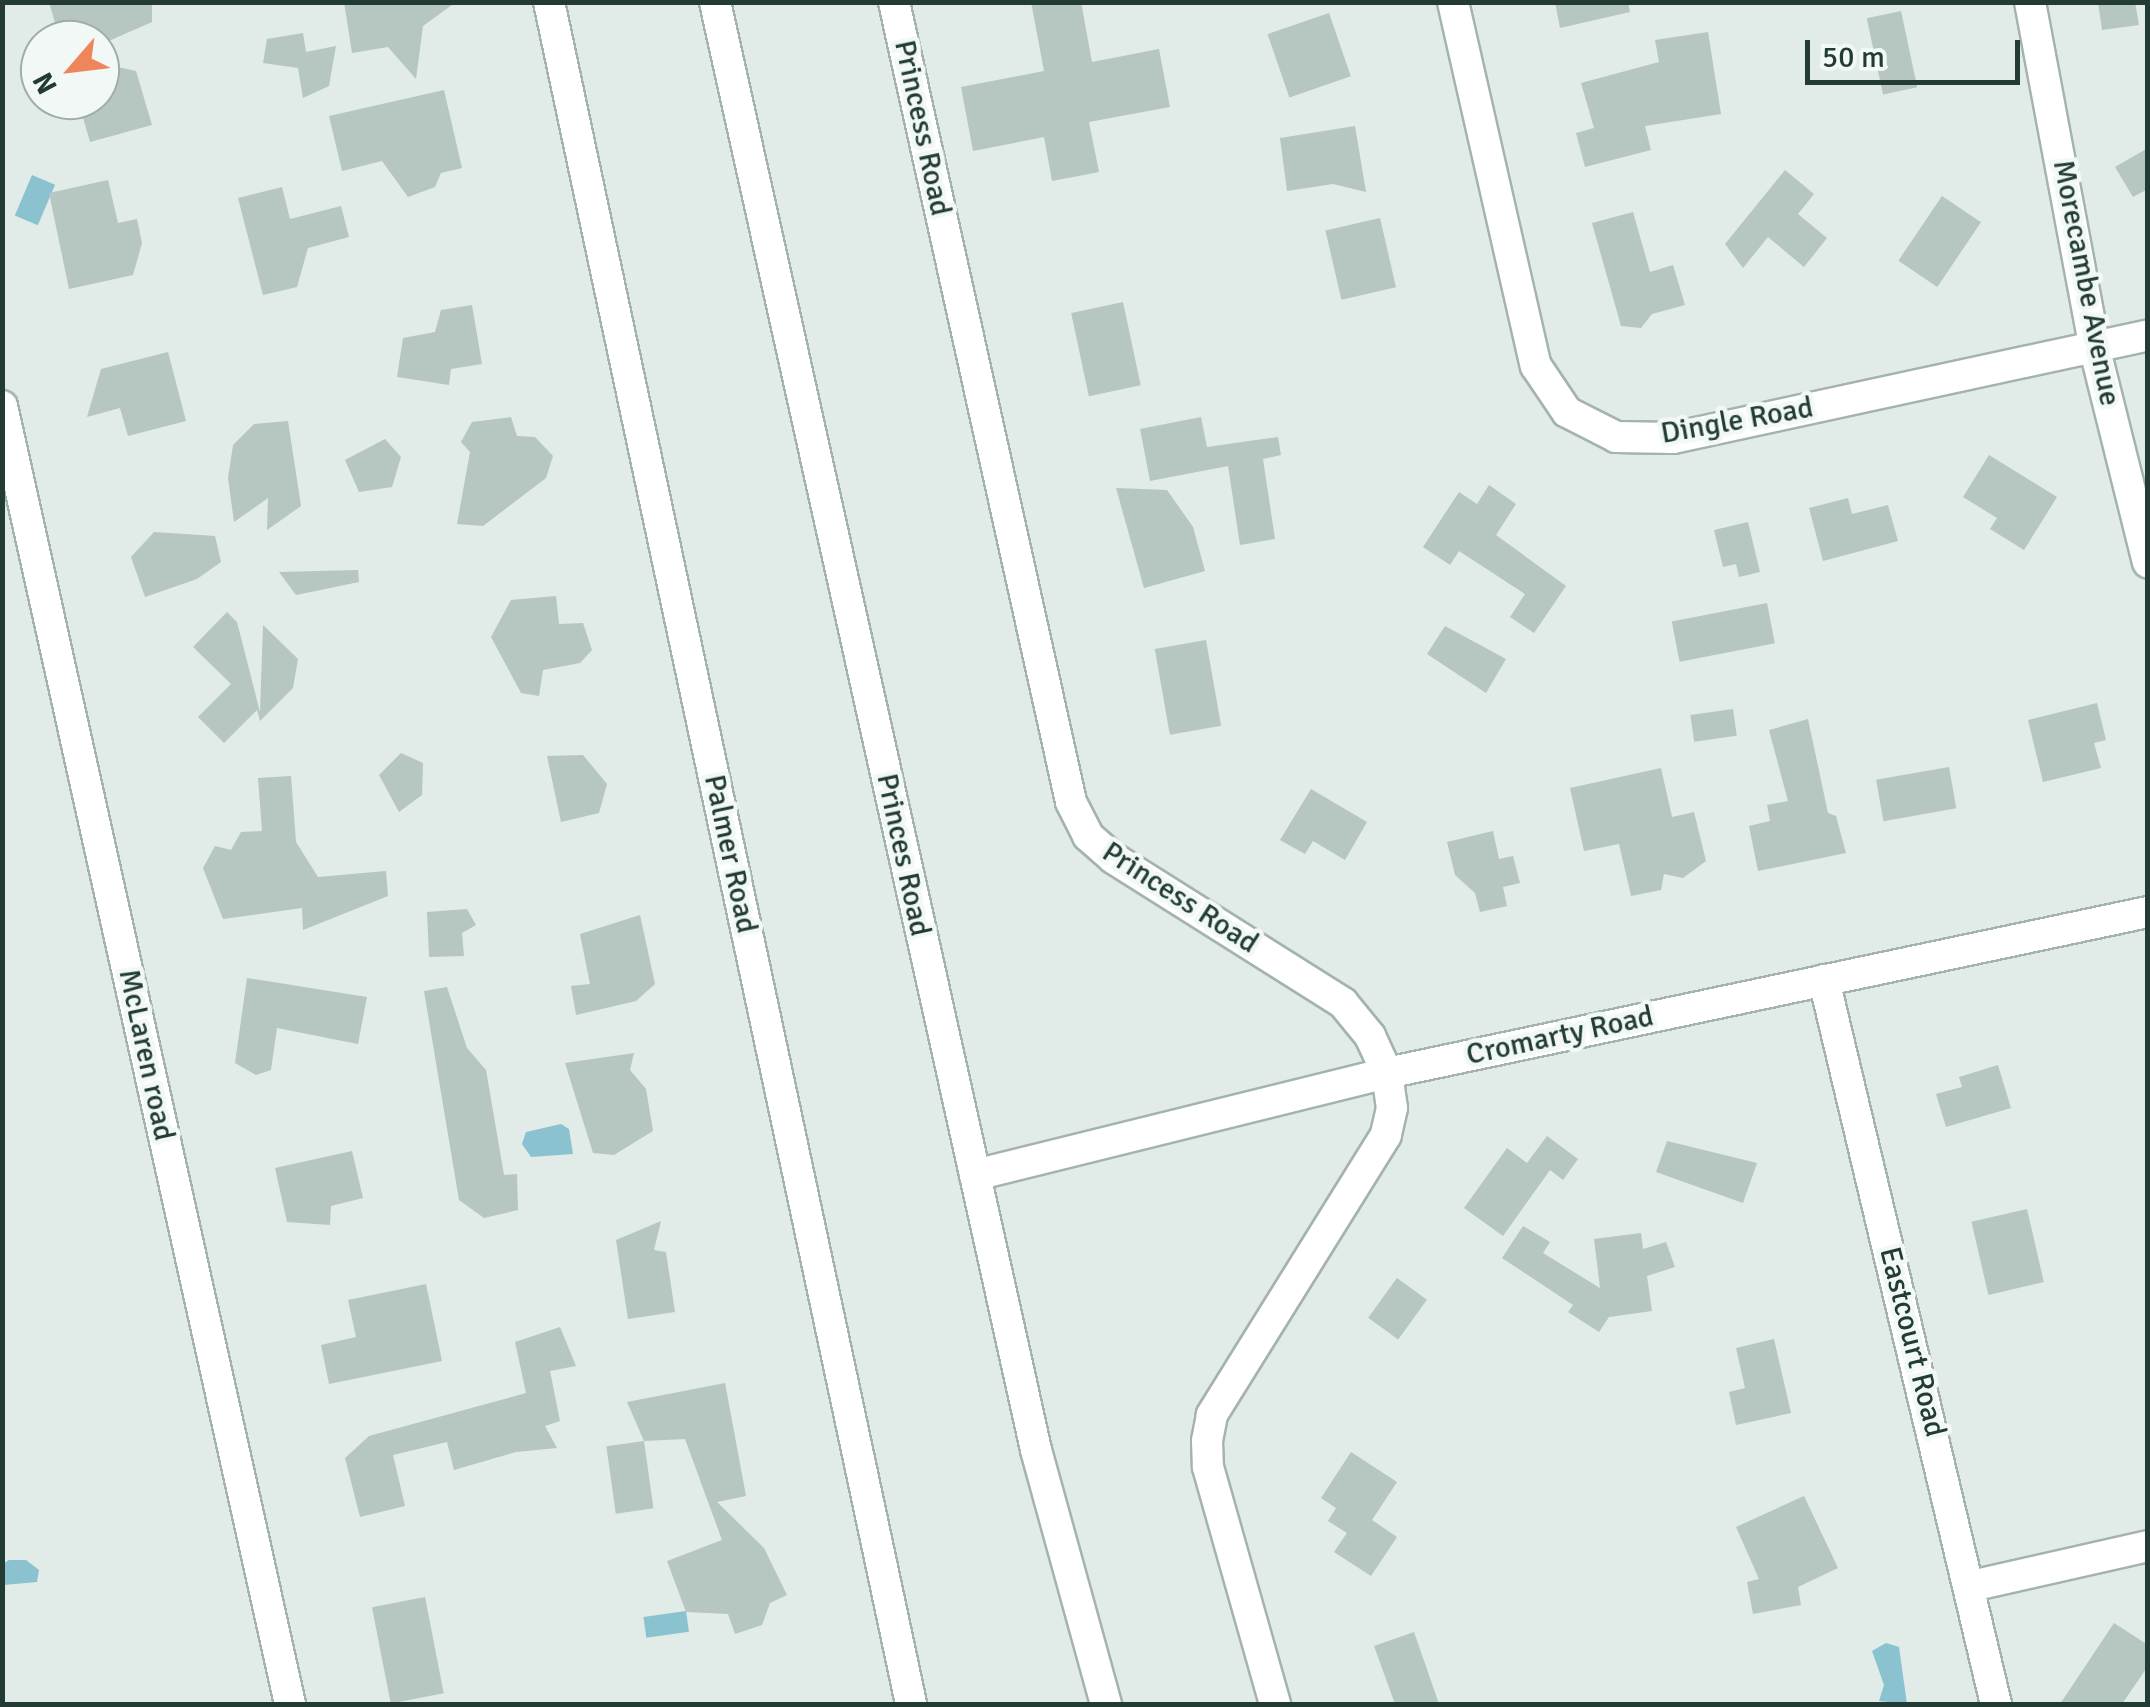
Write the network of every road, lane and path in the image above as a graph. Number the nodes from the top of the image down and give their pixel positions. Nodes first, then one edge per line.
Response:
1 (549, 2) edge
2 (714, 2) edge
3 (894, 2) edge
4 (1453, 2) edge
5 (2030, 2) edge
6 (2148, 334) edge
7 (2094, 350) junction
8 (2, 406) edge
9 (2148, 562) edge
10 (2148, 912) edge
11 (1824, 980) junction
12 (1387, 1073) junction
13 (975, 1175) junction
14 (2148, 1546) edge
15 (1971, 1586) junction
16 (290, 1704) edge
17 (911, 1704) edge
18 (1106, 1704) edge
19 (1274, 1704) edge
20 (1996, 1704) edge

1 - 17 street, Palmer Road
2 - 13 street, Princes Road
3 - 12 street, Princess Road
4 - 7 street, Dingle Road
5 - 7 street, Morecambe Avenue
6 - 7 street, Dingle Road
7 - 9 street, Morecambe Avenue
8 - 16 street, McLaren road
10 - 11 street, Cromarty Road
11 - 12 street, Cromarty Road
11 - 15 street, Eastcourt Road
12 - 13 street, Cromarty Road
12 - 19 street, Princess Road
13 - 18 street, Princes Road
14 - 15 street
15 - 20 street, Eastcourt Road

